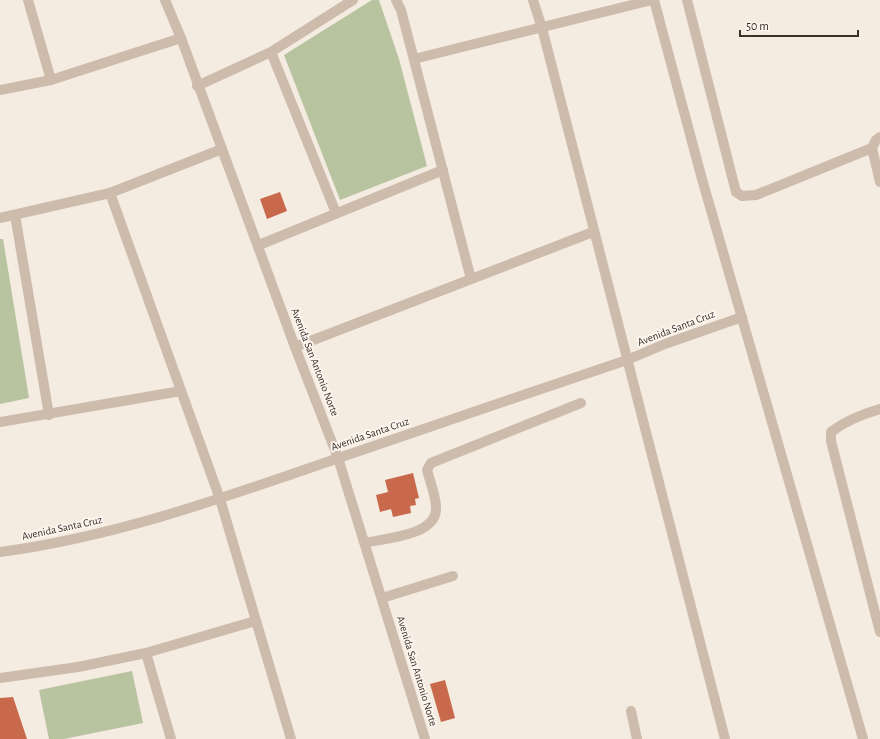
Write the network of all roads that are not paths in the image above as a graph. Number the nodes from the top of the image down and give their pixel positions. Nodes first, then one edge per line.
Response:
1 (28, 0) edge
2 (165, 0) edge
3 (353, 0) edge
4 (396, 0) edge
5 (533, 0) edge
6 (653, 0) edge
7 (687, 0) edge
8 (542, 28) junction
9 (181, 38) junction
10 (271, 52) junction
11 (414, 59) junction
12 (51, 80) junction
13 (197, 86) junction
14 (0, 90) edge
15 (880, 138) edge
16 (872, 148) junction
17 (222, 149) junction
18 (443, 170) junction
19 (880, 182) edge
20 (110, 193) junction
21 (336, 213) junction
22 (15, 215) junction
23 (0, 218) edge
24 (594, 232) junction
25 (258, 245) junction
26 (471, 279) junction
27 (742, 317) junction
28 (295, 347) junction
29 (627, 360) junction
30 (181, 391) junction
31 (581, 403) dead end
32 (880, 409) edge
33 (49, 415) junction
34 (0, 422) edge
35 (338, 458) junction
36 (220, 498) junction
37 (365, 543) junction
38 (0, 552) edge
39 (453, 576) dead end
40 (382, 598) junction
41 (255, 621) junction
42 (880, 632) edge
43 (146, 653) junction
44 (0, 678) edge
45 (631, 711) dead end
46 (171, 739) edge
47 (291, 739) edge
48 (425, 739) edge
49 (637, 739) edge
50 (725, 739) edge
51 (863, 739) edge

1 - 12 street
2 - 9 street, Avenida San Antonio Norte
3 - 10 street
4 - 11 street
5 - 8 street
6 - 8 street
6 - 27 street
7 - 16 street
8 - 11 street
8 - 24 street
9 - 12 street
9 - 13 street, Avenida San Antonio Norte
10 - 13 street
10 - 21 street
11 - 18 street
12 - 14 street
13 - 17 street, Avenida San Antonio Norte
15 - 16 street
16 - 19 street
17 - 20 street
17 - 25 street, Avenida San Antonio Norte
18 - 21 street
18 - 26 street
20 - 22 street
20 - 30 street
21 - 25 street
22 - 23 street
22 - 33 street
24 - 26 street
24 - 29 street
25 - 28 street, Avenida San Antonio Norte
26 - 28 street
27 - 29 street, Avenida Santa Cruz
27 - 51 street
28 - 35 street, Avenida San Antonio Norte
29 - 35 street, Avenida Santa Cruz
29 - 50 street
30 - 33 street
30 - 36 street
31 - 37 street
32 - 42 street
33 - 34 street
35 - 36 street, Avenida Santa Cruz
35 - 37 street, Avenida San Antonio Norte
36 - 38 street, Avenida Santa Cruz
36 - 41 street
37 - 40 street, Avenida San Antonio Norte
39 - 40 street
40 - 48 street, Avenida San Antonio Norte
41 - 43 street
41 - 47 street
43 - 44 street
43 - 46 street
45 - 49 street

